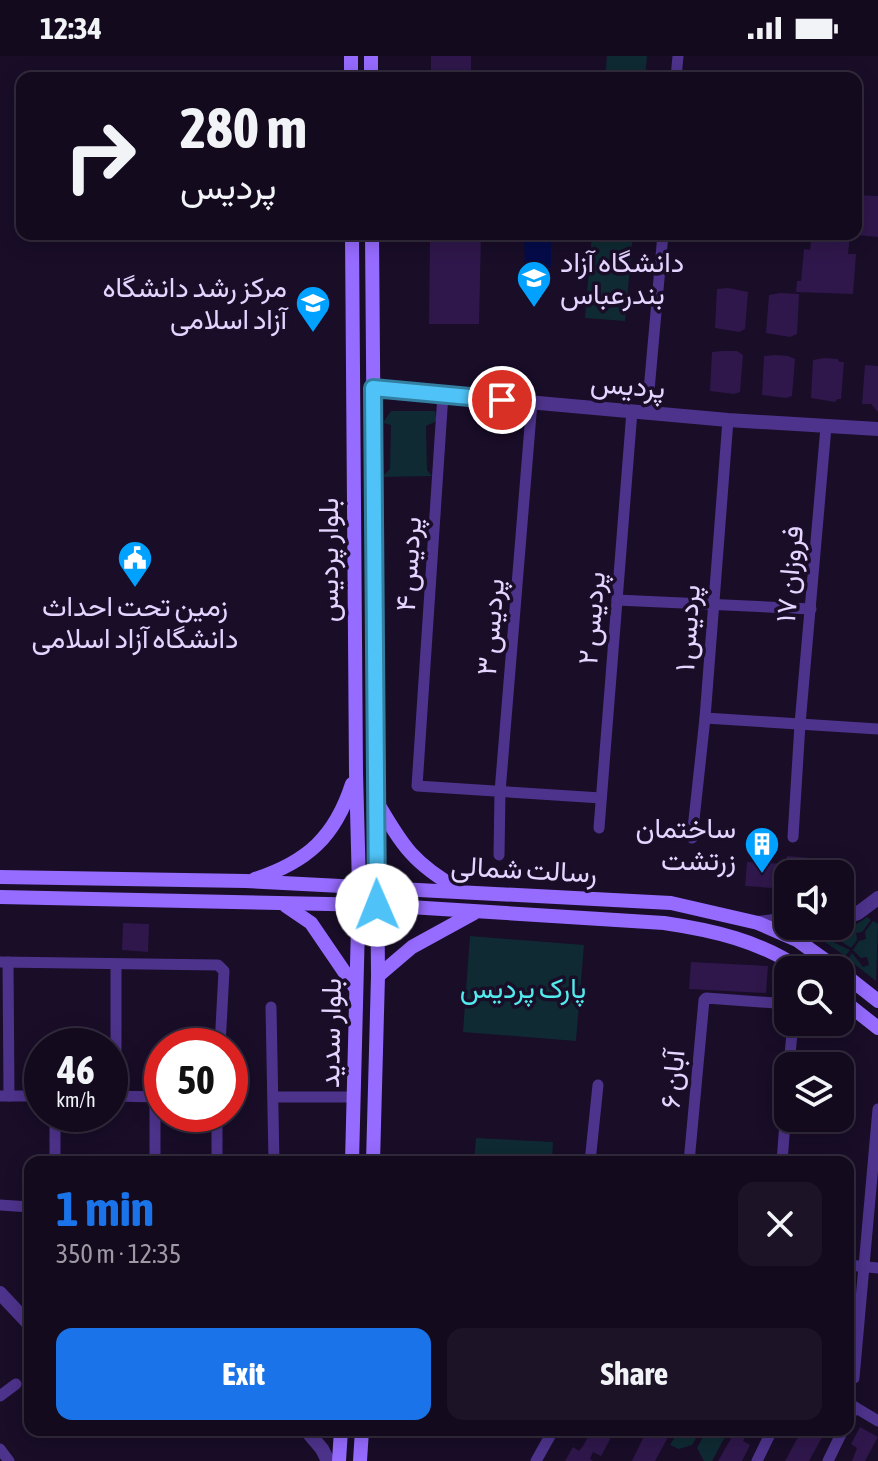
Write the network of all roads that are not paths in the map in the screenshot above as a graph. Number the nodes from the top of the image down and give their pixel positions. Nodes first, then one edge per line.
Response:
1 (352, 240) edge
2 (372, 240) edge
3 (662, 240) edge
4 (373, 388) junction
5 (443, 394) junction
6 (532, 402) junction
7 (640, 412) junction
8 (728, 420) junction
9 (826, 427) junction
10 (878, 429) edge
11 (617, 600) junction
12 (712, 605) junction
13 (811, 609) junction
14 (705, 718) junction
15 (800, 724) junction
16 (878, 729) edge
17 (356, 745) junction
18 (376, 746) junction
19 (356, 772) junction
20 (500, 792) junction
21 (601, 798) junction
22 (377, 801) junction
23 (599, 828) dead end
24 (793, 837) dead end
25 (692, 838) dead end
26 (499, 855) dead end
27 (0, 877) edge
28 (246, 881) junction
29 (317, 884) junction
30 (359, 886) junction
31 (377, 888) junction
32 (431, 891) junction
33 (464, 892) junction
34 (0, 897) edge
35 (282, 903) junction
36 (316, 904) junction
37 (359, 905) junction
38 (377, 905) junction
39 (876, 905) edge
40 (429, 908) junction
41 (478, 911) junction
42 (854, 914) edge
43 (774, 921) edge
44 (758, 923) junction
45 (358, 951) junction
46 (378, 952) junction
47 (777, 956) edge
48 (819, 956) edge
49 (4, 962) edge
50 (116, 965) junction
51 (378, 976) junction
52 (854, 982) edge
53 (356, 989) junction
54 (878, 1001) edge
55 (774, 1003) edge
56 (271, 1007) dead end
57 (854, 1009) edge
58 (115, 1028) edge
59 (221, 1028) edge
60 (878, 1028) edge
61 (598, 1085) dead end
62 (4, 1096) edge
63 (275, 1097) junction
64 (354, 1097) junction
65 (878, 1109) edge
66 (55, 1132) edge
67 (157, 1132) edge
68 (217, 1132) edge
69 (784, 1132) edge
70 (55, 1156) edge
71 (155, 1156) edge
72 (217, 1156) edge
73 (274, 1156) edge
74 (352, 1156) edge
75 (373, 1156) edge
76 (591, 1156) edge
77 (690, 1156) edge
78 (782, 1156) edge
79 (0, 1205) edge
80 (24, 1207) edge
81 (854, 1265) edge
82 (863, 1266) junction
83 (878, 1268) edge
84 (0, 1293) edge
85 (24, 1319) edge
86 (854, 1378) dead end
87 (16, 1384) dead end
88 (0, 1396) edge
89 (854, 1407) edge
90 (878, 1421) edge
91 (311, 1436) edge
92 (341, 1436) edge
93 (362, 1436) edge
94 (550, 1436) dead end
95 (769, 1436) edge
96 (840, 1436) edge
97 (0, 1449) edge
98 (9, 1461) edge
99 (328, 1461) edge
100 (339, 1461) edge
101 (360, 1461) edge
102 (536, 1461) edge
103 (757, 1461) edge
104 (828, 1461) edge

1 - 17 main road, بلوار پردیس
2 - 4 main road, بلوار پردیس
3 - 7 street, پردیس ۲
4 - 5 street, پردیس
4 - 18 main road, بلوار پردیس
5 - 6 street, پردیس
5 - 20 street, پردیس ۴
6 - 7 street, پردیس
6 - 20 street, پردیس ۳
7 - 8 street, پردیس
7 - 11 street, پردیس ۲
8 - 9 street, پردیس
8 - 12 street, پردیس ۱
9 - 10 street, پردیس
9 - 13 street, فروزان ۱۷
11 - 12 street
11 - 21 street, پردیس ۲
12 - 13 street
12 - 14 street, پردیس ۱
13 - 15 street, فروزان ۱۷
14 - 15 street
14 - 25 street, پردیس ۱
15 - 16 street
15 - 24 street, فروزان ۱۷
17 - 18 main road
17 - 19 main road, بلوار پردیس
18 - 22 main road, بلوار پردیس
19 - 28 main road
19 - 30 main road, بلوار پردیس
20 - 21 street
20 - 26 street, پردیس ۳
21 - 23 street, پردیس ۲
22 - 31 main road, بلوار پردیس
22 - 33 main road
27 - 28 main road, رسالت شمالی
28 - 29 main road, رسالت شمالی
29 - 30 main road, رسالت شمالی
29 - 36 main road
30 - 31 main road, رسالت شمالی
30 - 37 main road, بلوار سدید
31 - 32 main road, رسالت شمالی
31 - 38 main road, بلوار سدید
32 - 33 main road, رسالت شمالی
32 - 40 main road
33 - 44 main road, رسالت شمالی
34 - 35 main road, رسالت شمالی
35 - 36 main road, رسالت شمالی
35 - 53 main road
36 - 37 main road, رسالت شمالی
37 - 38 main road, رسالت شمالی
37 - 45 main road, بلوار سدید
38 - 40 main road, رسالت شمالی
38 - 46 main road, بلوار سدید
39 - 42 street
40 - 41 main road, رسالت شمالی
41 - 47 main road, رسالت شمالی
41 - 51 main road
43 - 44 street
44 - 48 main road, رسالت شمالی
45 - 46 main road
45 - 53 main road, بلوار سدید
46 - 51 main road, بلوار سدید
49 - 50 street
49 - 62 street
50 - 58 street
50 - 59 street
51 - 75 main road, بلوار سدید
52 - 54 main road, رسالت شمالی
53 - 64 main road, بلوار سدید
55 - 77 street, آبان ۶
56 - 63 street
57 - 60 main road
61 - 76 street
63 - 64 street
63 - 73 street
64 - 74 main road, بلوار سدید
65 - 82 street
66 - 70 street
67 - 71 street
68 - 72 street
69 - 78 street
79 - 80 street
81 - 82 street
82 - 83 street
82 - 86 street
84 - 85 street
87 - 88 street
89 - 90 street
91 - 99 street
92 - 100 main road
93 - 101 main road
94 - 102 street
95 - 103 street
96 - 104 street
97 - 98 street

